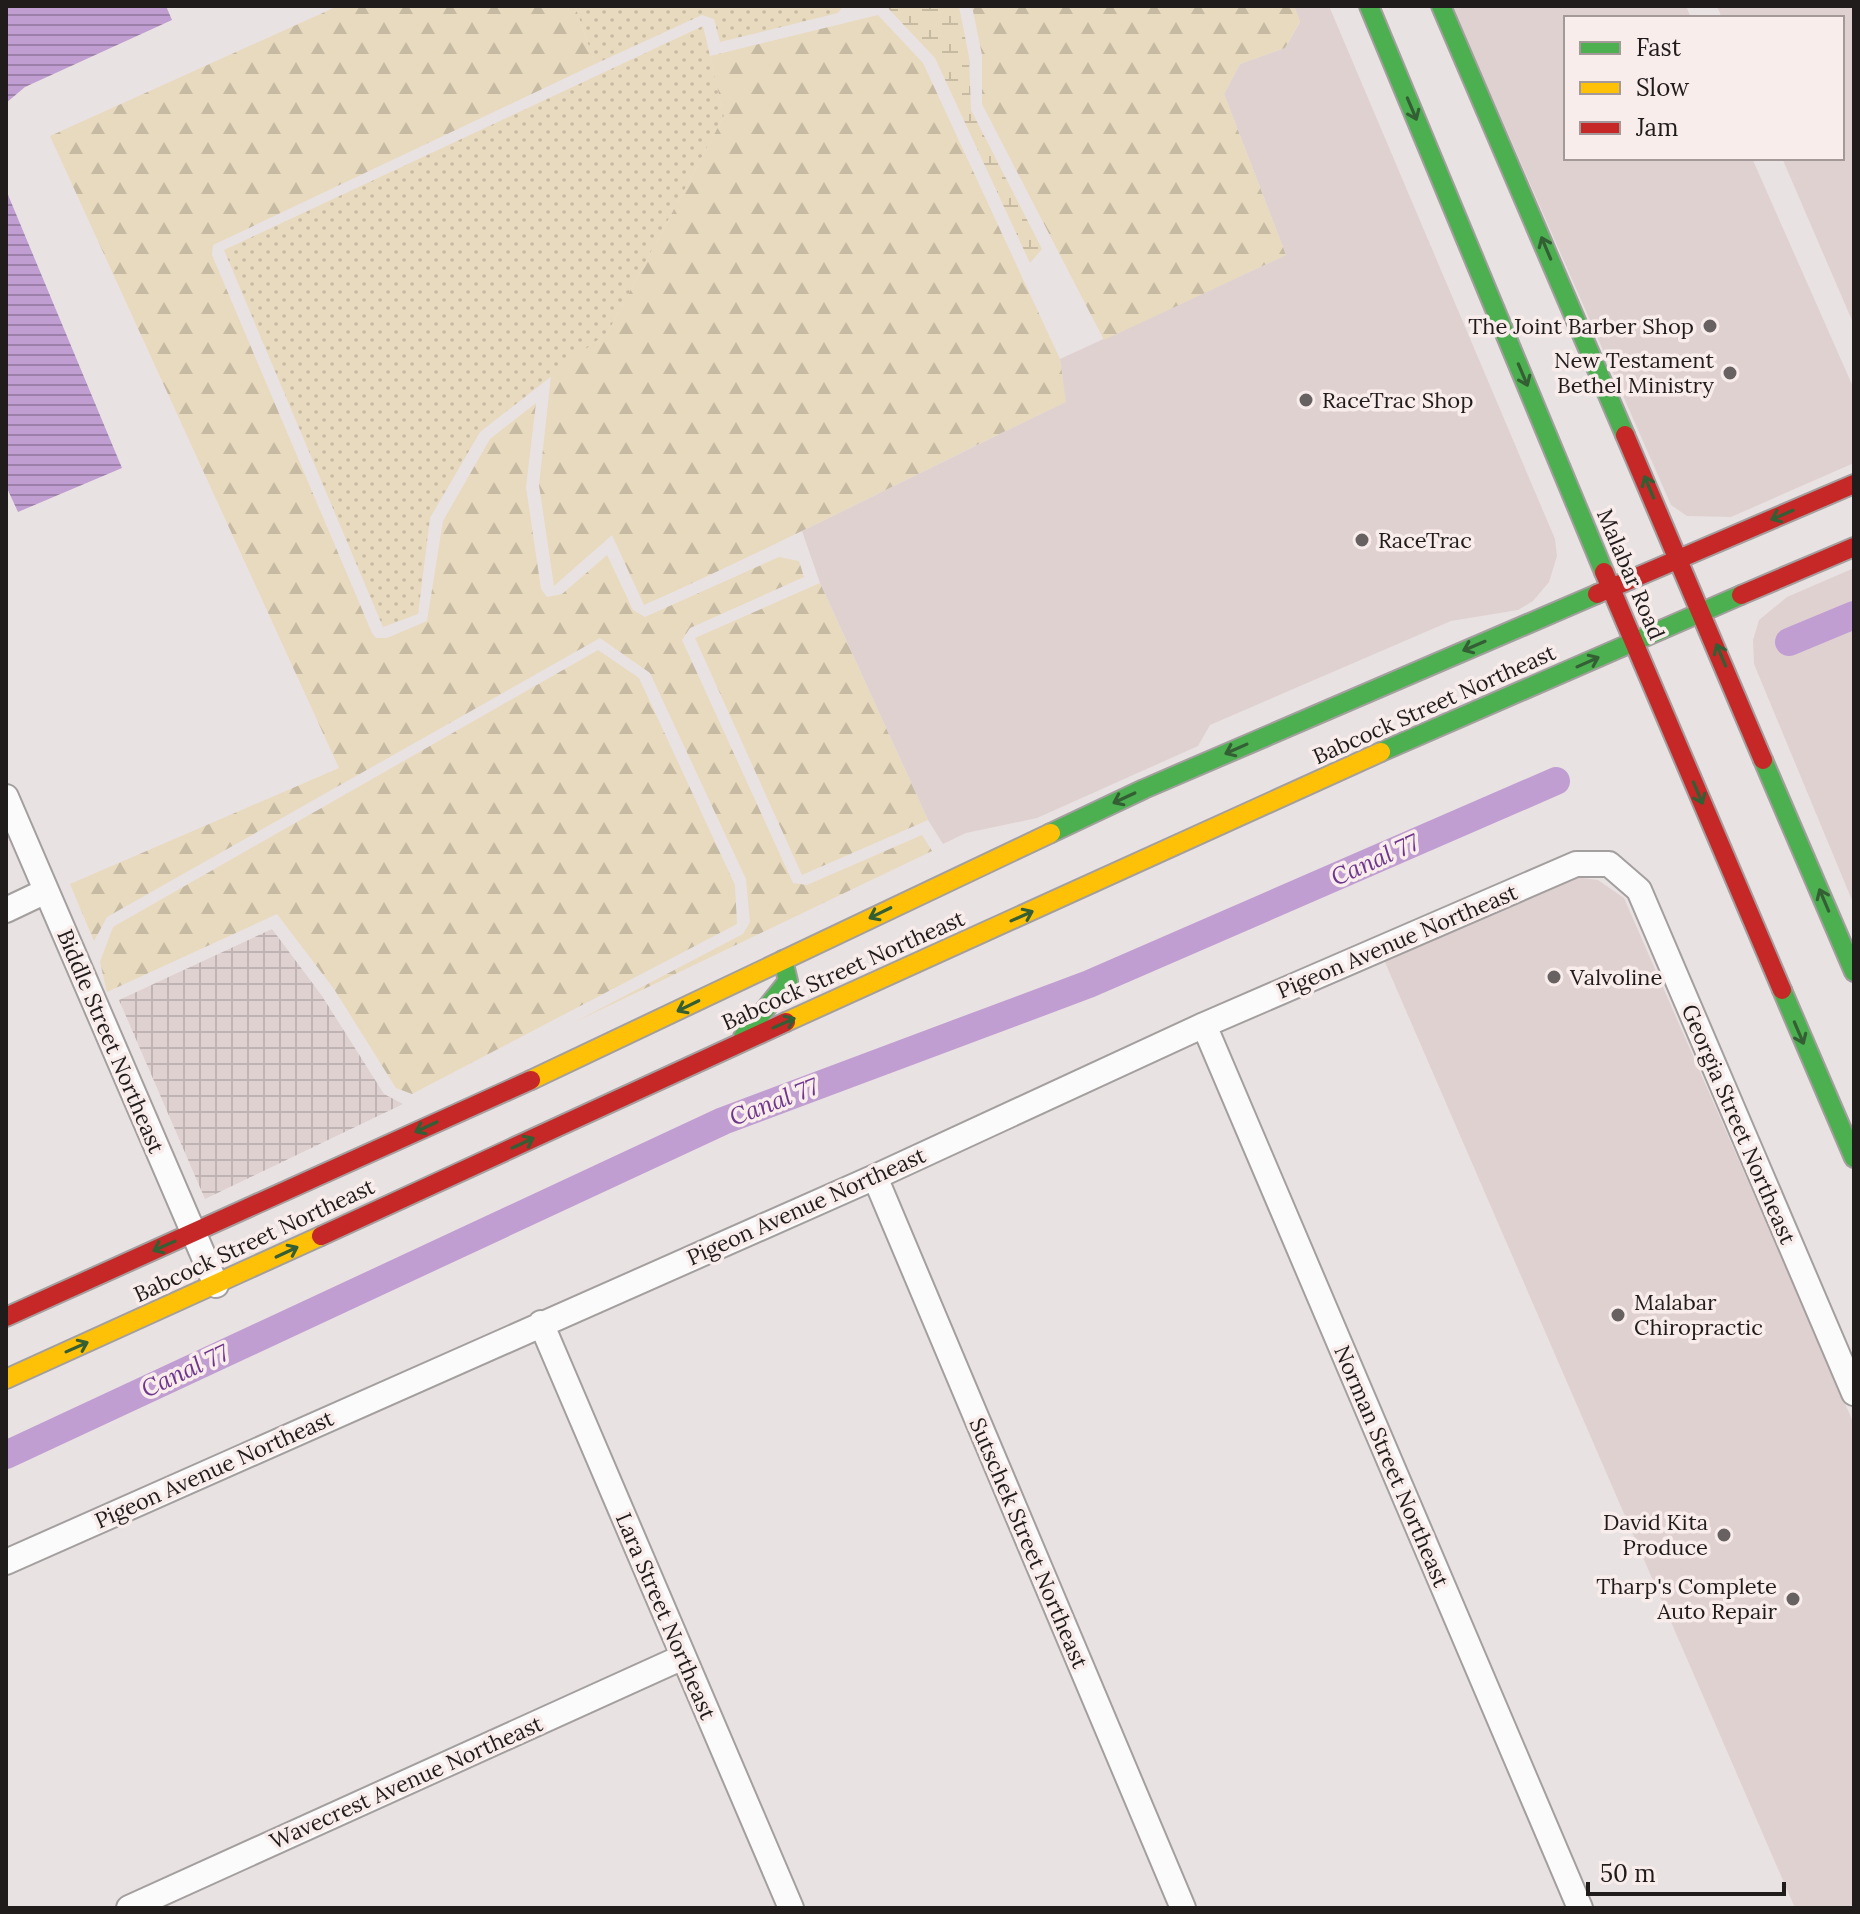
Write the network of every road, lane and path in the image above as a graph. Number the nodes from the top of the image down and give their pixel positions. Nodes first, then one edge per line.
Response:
1 (1369, 6) edge
2 (1441, 6) edge
3 (1854, 484) edge
4 (1854, 547) edge
5 (1680, 558) junction
6 (1611, 588) junction
7 (1702, 611) junction
8 (1633, 641) junction
9 (6, 797) edge
10 (1609, 864) joint
11 (46, 891) junction
12 (6, 910) edge
13 (783, 960) junction
14 (1854, 972) edge
15 (1204, 1025) junction
16 (738, 1044) junction
17 (1854, 1158) edge
18 (875, 1177) junction
19 (194, 1233) junction
20 (216, 1285) junction
21 (6, 1317) edge
22 (541, 1323) junction
23 (6, 1379) edge
24 (1854, 1393) edge
25 (6, 1562) edge
26 (683, 1657) junction
27 (129, 1908) edge
28 (791, 1908) edge
29 (1183, 1908) edge
30 (1580, 1908) edge

1 -> 6 main road, Malabar Road
5 -> 2 main road
3 -> 5 main road, Babcock Street Northeast
4 - 7 main road, Babcock Street Northeast
5 - 6 main road, Babcock Street Northeast
5 - 7 main road
6 - 8 main road, Malabar Road
6 -> 13 main road, Babcock Street Northeast
7 - 8 main road, Babcock Street Northeast
14 -> 7 main road
16 -> 8 main road, Babcock Street Northeast
8 -> 17 main road, Malabar Road
9 - 11 street, Biddle Street Northeast
10 - 15 street, Pigeon Avenue Northeast
10 - 24 street, Georgia Street Northeast
11 - 12 street
11 - 19 street, Biddle Street Northeast
13 - 16 main road
13 -> 19 main road, Babcock Street Northeast
15 - 18 street, Pigeon Avenue Northeast
15 - 30 street, Norman Street Northeast
20 -> 16 main road, Babcock Street Northeast
18 - 22 street, Pigeon Avenue Northeast
18 - 29 street, Sutschek Street Northeast
19 - 20 street, Biddle Street Northeast
19 -> 21 main road, Babcock Street Northeast
23 -> 20 main road, Babcock Street Northeast
22 - 25 street, Pigeon Avenue Northeast
22 - 26 street, Lara Street Northeast
26 - 27 street, Wavecrest Avenue Northeast
26 - 28 street, Lara Street Northeast

